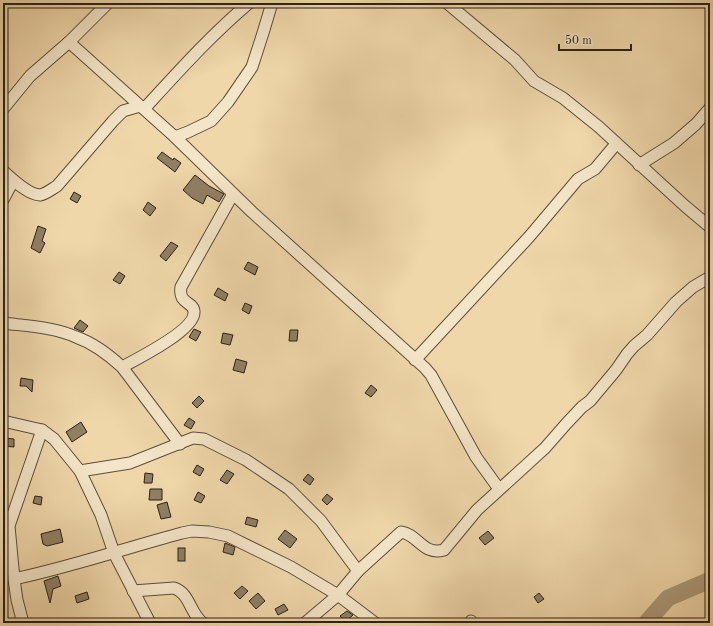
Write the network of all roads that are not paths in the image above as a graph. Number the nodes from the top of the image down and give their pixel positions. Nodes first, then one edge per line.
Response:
1 (108, 3) edge
2 (249, 3) edge
3 (272, 3) edge
4 (447, 3) edge
5 (68, 42) junction
6 (142, 108) junction
7 (710, 108) edge
8 (3, 109) edge
9 (175, 137) junction
10 (616, 144) junction
11 (639, 165) junction
12 (3, 171) edge
13 (13, 180) junction
14 (233, 194) junction
15 (3, 200) edge
16 (710, 227) edge
17 (710, 278) edge
18 (3, 324) edge
19 (415, 360) junction
20 (122, 367) junction
21 (3, 421) edge
22 (42, 430) junction
23 (180, 444) junction
24 (80, 471) junction
25 (499, 489) junction
26 (6, 525) edge
27 (114, 553) junction
28 (358, 571) junction
29 (14, 579) junction
30 (134, 591) junction
31 (338, 595) junction
32 (23, 623) edge
33 (150, 623) edge
34 (203, 623) edge
35 (306, 623) edge
36 (375, 623) edge

1 - 5 street
2 - 6 street
3 - 9 street
4 - 10 street
5 - 6 street
5 - 8 street
6 - 9 street
6 - 13 street
7 - 11 street
9 - 14 street
10 - 11 street
10 - 19 street
11 - 16 street
12 - 13 street
13 - 15 street
14 - 19 street
14 - 20 street
17 - 25 street
18 - 20 street
19 - 25 street
20 - 23 street
21 - 22 street
22 - 24 street
22 - 26 street
23 - 24 street
23 - 28 street
24 - 27 street
25 - 28 street
26 - 29 street
27 - 29 street
27 - 30 street
27 - 31 street
28 - 31 street
29 - 32 street
30 - 33 street
30 - 34 street
31 - 35 street
31 - 36 street

